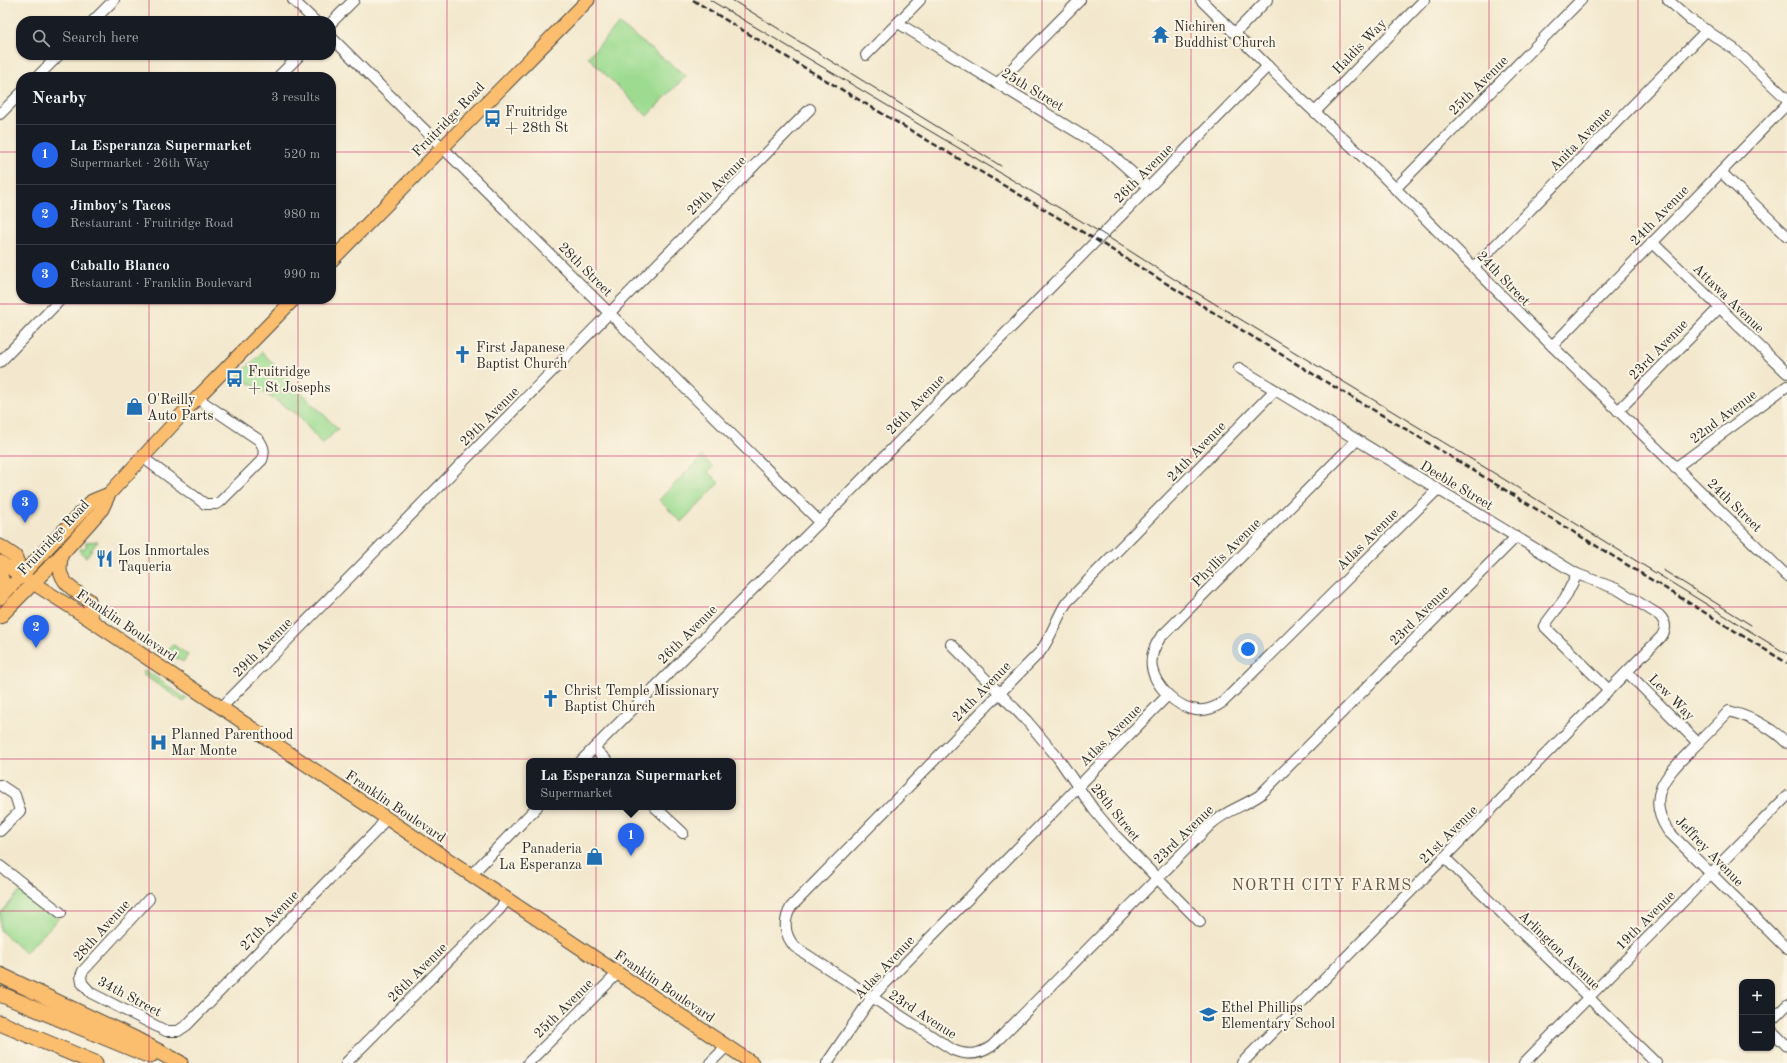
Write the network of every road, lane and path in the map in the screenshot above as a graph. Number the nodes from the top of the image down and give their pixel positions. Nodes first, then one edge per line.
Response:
1 (114, 0) edge
2 (293, 0) edge
3 (354, 0) edge
4 (588, 0) edge
5 (920, 0) edge
6 (1080, 0) edge
7 (1202, 0) edge
8 (1267, 0) edge
9 (1424, 0) edge
10 (1581, 0) edge
11 (1668, 0) edge
12 (98, 16) edge
13 (310, 16) edge
14 (336, 18) edge
15 (898, 23) junction
16 (1707, 30) junction
17 (1235, 32) junction
18 (336, 42) edge
19 (866, 55) dead end
20 (54, 60) edge
21 (295, 60) edge
22 (1268, 66) junction
23 (42, 72) edge
24 (283, 72) edge
25 (997, 84) junction
26 (16, 98) edge
27 (1787, 99) edge
28 (1787, 104) edge
29 (810, 109) dead end
30 (1315, 112) junction
31 (0, 114) edge
32 (443, 148) junction
33 (1721, 172) junction
34 (1148, 187) junction
35 (1395, 189) junction
36 (1787, 236) edge
37 (1652, 242) junction
38 (336, 256) edge
39 (1474, 267) junction
40 (56, 304) edge
41 (289, 304) edge
42 (1719, 308) junction
43 (610, 313) junction
44 (1552, 346) junction
45 (0, 362) edge
46 (1239, 368) dead end
47 (1787, 373) edge
48 (1787, 386) edge
49 (1275, 390) junction
50 (197, 398) junction
51 (1618, 411) junction
52 (1357, 440) junction
53 (142, 457) junction
54 (1675, 468) junction
55 (1438, 489) junction
56 (109, 494) junction
57 (820, 522) junction
58 (1516, 537) junction
59 (0, 546) edge
60 (61, 555) junction
61 (0, 562) edge
62 (0, 573) edge
63 (1578, 574) junction
64 (1787, 576) edge
65 (28, 578) junction
66 (0, 593) edge
67 (0, 598) edge
68 (0, 617) edge
69 (1663, 619) joint
70 (92, 621) junction
71 (951, 644) dead end
72 (1627, 672) junction
73 (1609, 690) junction
74 (1000, 693) junction
75 (1168, 695) junction
76 (222, 708) junction
77 (1698, 743) junction
78 (1787, 743) edge
79 (594, 748) junction
80 (584, 758) edge
81 (605, 758) edge
82 (0, 785) edge
83 (1078, 787) junction
84 (1787, 796) edge
85 (534, 810) edge
86 (658, 810) edge
87 (386, 818) junction
88 (0, 831) edge
89 (683, 834) dead end
90 (1444, 857) junction
91 (0, 866) edge
92 (1710, 874) junction
93 (471, 875) junction
94 (1157, 879) junction
95 (149, 898) dead end
96 (507, 900) junction
97 (62, 913) dead end
98 (1200, 922) dead end
99 (1787, 950) edge
100 (618, 973) junction
101 (0, 975) edge
102 (82, 983) joint
103 (0, 994) edge
104 (872, 997) junction
105 (1588, 998) junction
106 (1787, 1005) edge
107 (1775, 1017) edge
108 (0, 1023) edge
109 (166, 1031) joint
110 (0, 1034) edge
111 (1775, 1034) edge
112 (727, 1046) junction
113 (1787, 1046) edge
114 (91, 1063) edge
115 (95, 1063) edge
116 (166, 1063) edge
117 (180, 1063) edge
118 (346, 1063) edge
119 (528, 1063) edge
120 (710, 1063) edge
121 (752, 1063) edge
122 (827, 1063) edge
123 (1242, 1063) edge
124 (1524, 1063) edge
125 (1656, 1063) edge

1 - 12 street
2 - 13 street
3 - 14 street
4 - 32 main road, Fruitridge Road
5 - 15 street
6 - 25 street
7 - 17 street, 24th Street
8 - 17 street
9 - 30 street, Haldis Way
10 - 35 street, 25th Avenue
11 - 16 street
15 - 19 street
15 - 25 street, 25th Street
16 - 27 street
16 - 39 street, Anita Avenue
17 - 22 street, 24th Street
18 - 32 street, 28th Street
20 - 23 street
21 - 24 street
22 - 30 street, 24th Street
22 - 34 street, 26th Avenue
25 - 34 street, 25th Street
26 - 31 street
28 - 33 street, 24th Avenue
29 - 43 street, 29th Avenue
30 - 35 street, 24th Street
32 - 38 main road, Fruitridge Road
32 - 43 street, 28th Street
33 - 36 street
33 - 37 street, 24th Avenue
34 - 57 street, 26th Avenue
35 - 39 street, 24th Street
37 - 42 street, Attawa Avenue
37 - 44 street, 24th Avenue
39 - 44 street, 24th Street
40 - 45 street
41 - 50 main road, Fruitridge Road
42 - 47 street, Attawa Avenue
42 - 51 street, 23rd Avenue
43 - 57 street, 28th Street
43 - 76 street, 29th Avenue
44 - 51 street, 24th Street
46 - 49 street, Deeble Street
48 - 54 street, 22nd Avenue
49 - 52 street, Deeble Street
49 - 74 street, 24th Avenue
50 - 53 main road, Fruitridge Road
50 - 53 street
51 - 54 street, 24th Street
52 - 55 street, Deeble Street
52 - 75 street, Phyllis Avenue
53 - 56 main road, Fruitridge Road
54 - 64 street, 24th Street
55 - 58 street, Deeble Street
55 - 75 street, Atlas Avenue
56 - 60 main road, Fruitridge Road
56 - 65 main road, Fruitridge Road
57 - 79 street, 26th Avenue
58 - 63 street, Deeble Street
58 - 94 street, 23rd Avenue
59 - 65 main road
60 - 65 main road, Fruitridge Road
60 - 70 main road
61 - 65 main road, Franklin Boulevard
62 - 66 main road
63 - 69 street, Deeble Street
63 - 73 street
65 - 67 main road, Fruitridge Road
65 - 68 main road, Fruitridge Road
65 - 70 main road, Franklin Boulevard
69 - 72 street, 21st Avenue
70 - 76 main road, Franklin Boulevard
71 - 74 street, 28th Street
72 - 73 street, 21st Avenue
72 - 77 street, Lew Way
73 - 90 street, 21st Avenue
74 - 83 street, 28th Street
74 - 104 street, 24th Avenue
75 - 83 street, Atlas Avenue
76 - 87 main road, Franklin Boulevard
77 - 78 street, Jeffrey Avenue
77 - 92 street, Jeffrey Avenue
79 - 80 street, 26th Avenue
79 - 81 street
82 - 88 street
83 - 94 street, 28th Street
83 - 104 street, Atlas Avenue
84 - 92 street, 19th Avenue
85 - 93 street
86 - 89 street
87 - 93 main road, Franklin Boulevard
87 - 109 street, 27th Avenue
90 - 105 street, Arlington Avenue
90 - 123 street, 21st Avenue
91 - 97 street
92 - 99 street, Jeffrey Avenue
92 - 105 street, 19th Avenue
93 - 96 main road, Franklin Boulevard
94 - 98 street, 28th Street
94 - 104 street, 23rd Avenue
95 - 102 street, 28th Avenue
96 - 100 main road, Franklin Boulevard
96 - 118 street, 26th Avenue
100 - 112 main road, Franklin Boulevard
100 - 119 street, 25th Avenue
101 - 117 highway
102 - 109 street, 34th Street
103 - 116 highway
104 - 122 street, Atlas Avenue
105 - 124 street, 19th Avenue
105 - 125 street, Arlington Avenue
106 - 107 street
108 - 115 highway
110 - 114 highway
111 - 113 street
112 - 120 street
112 - 121 main road, Franklin Boulevard

